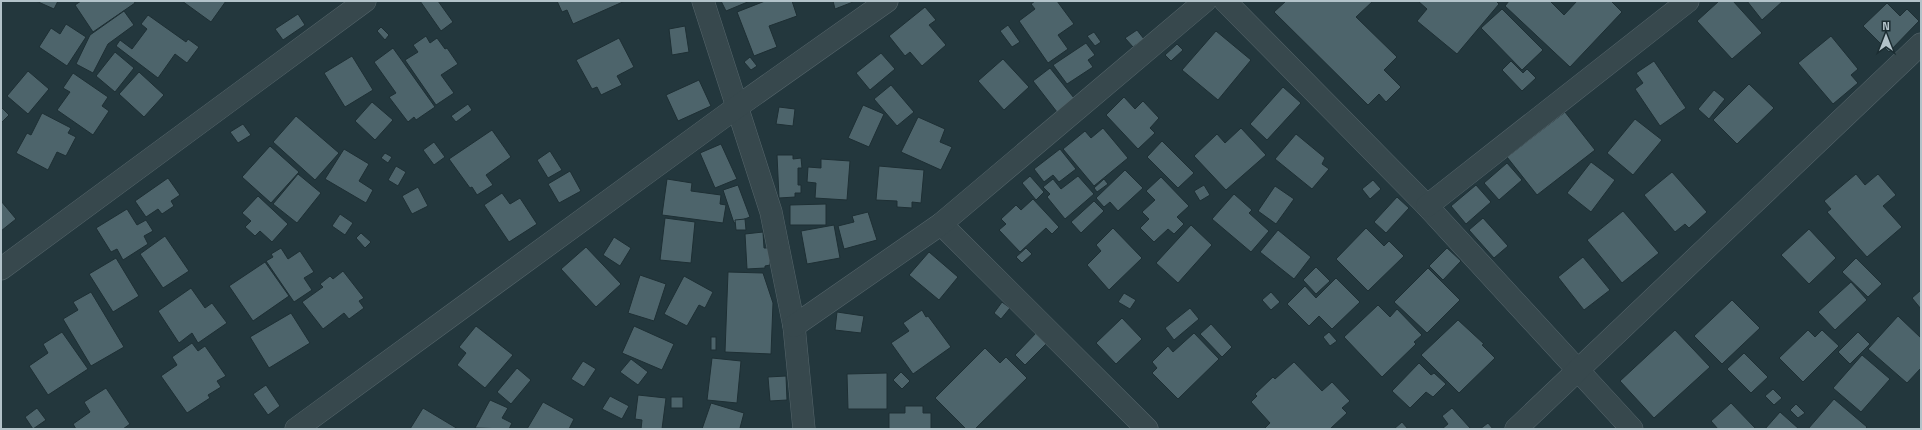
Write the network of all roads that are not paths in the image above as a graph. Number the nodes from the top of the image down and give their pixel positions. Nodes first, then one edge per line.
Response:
1 (365, 1) edge
2 (703, 1) edge
3 (887, 1) edge
4 (1205, 1) edge
5 (1225, 1) edge
6 (1688, 1) edge
7 (1921, 44) edge
8 (737, 107) junction
9 (1427, 206) junction
10 (941, 224) junction
11 (1, 269) edge
12 (794, 326) junction
13 (1578, 370) junction
14 (296, 429) edge
15 (804, 429) edge
16 (1147, 429) edge
17 (1516, 429) edge
18 (1632, 429) edge

1 - 11 street
2 - 8 street
3 - 8 street
4 - 10 street
5 - 9 street
6 - 9 street
7 - 13 street
8 - 12 street
8 - 14 street
9 - 13 street
10 - 12 street
10 - 16 street
12 - 15 street
13 - 17 street
13 - 18 street

